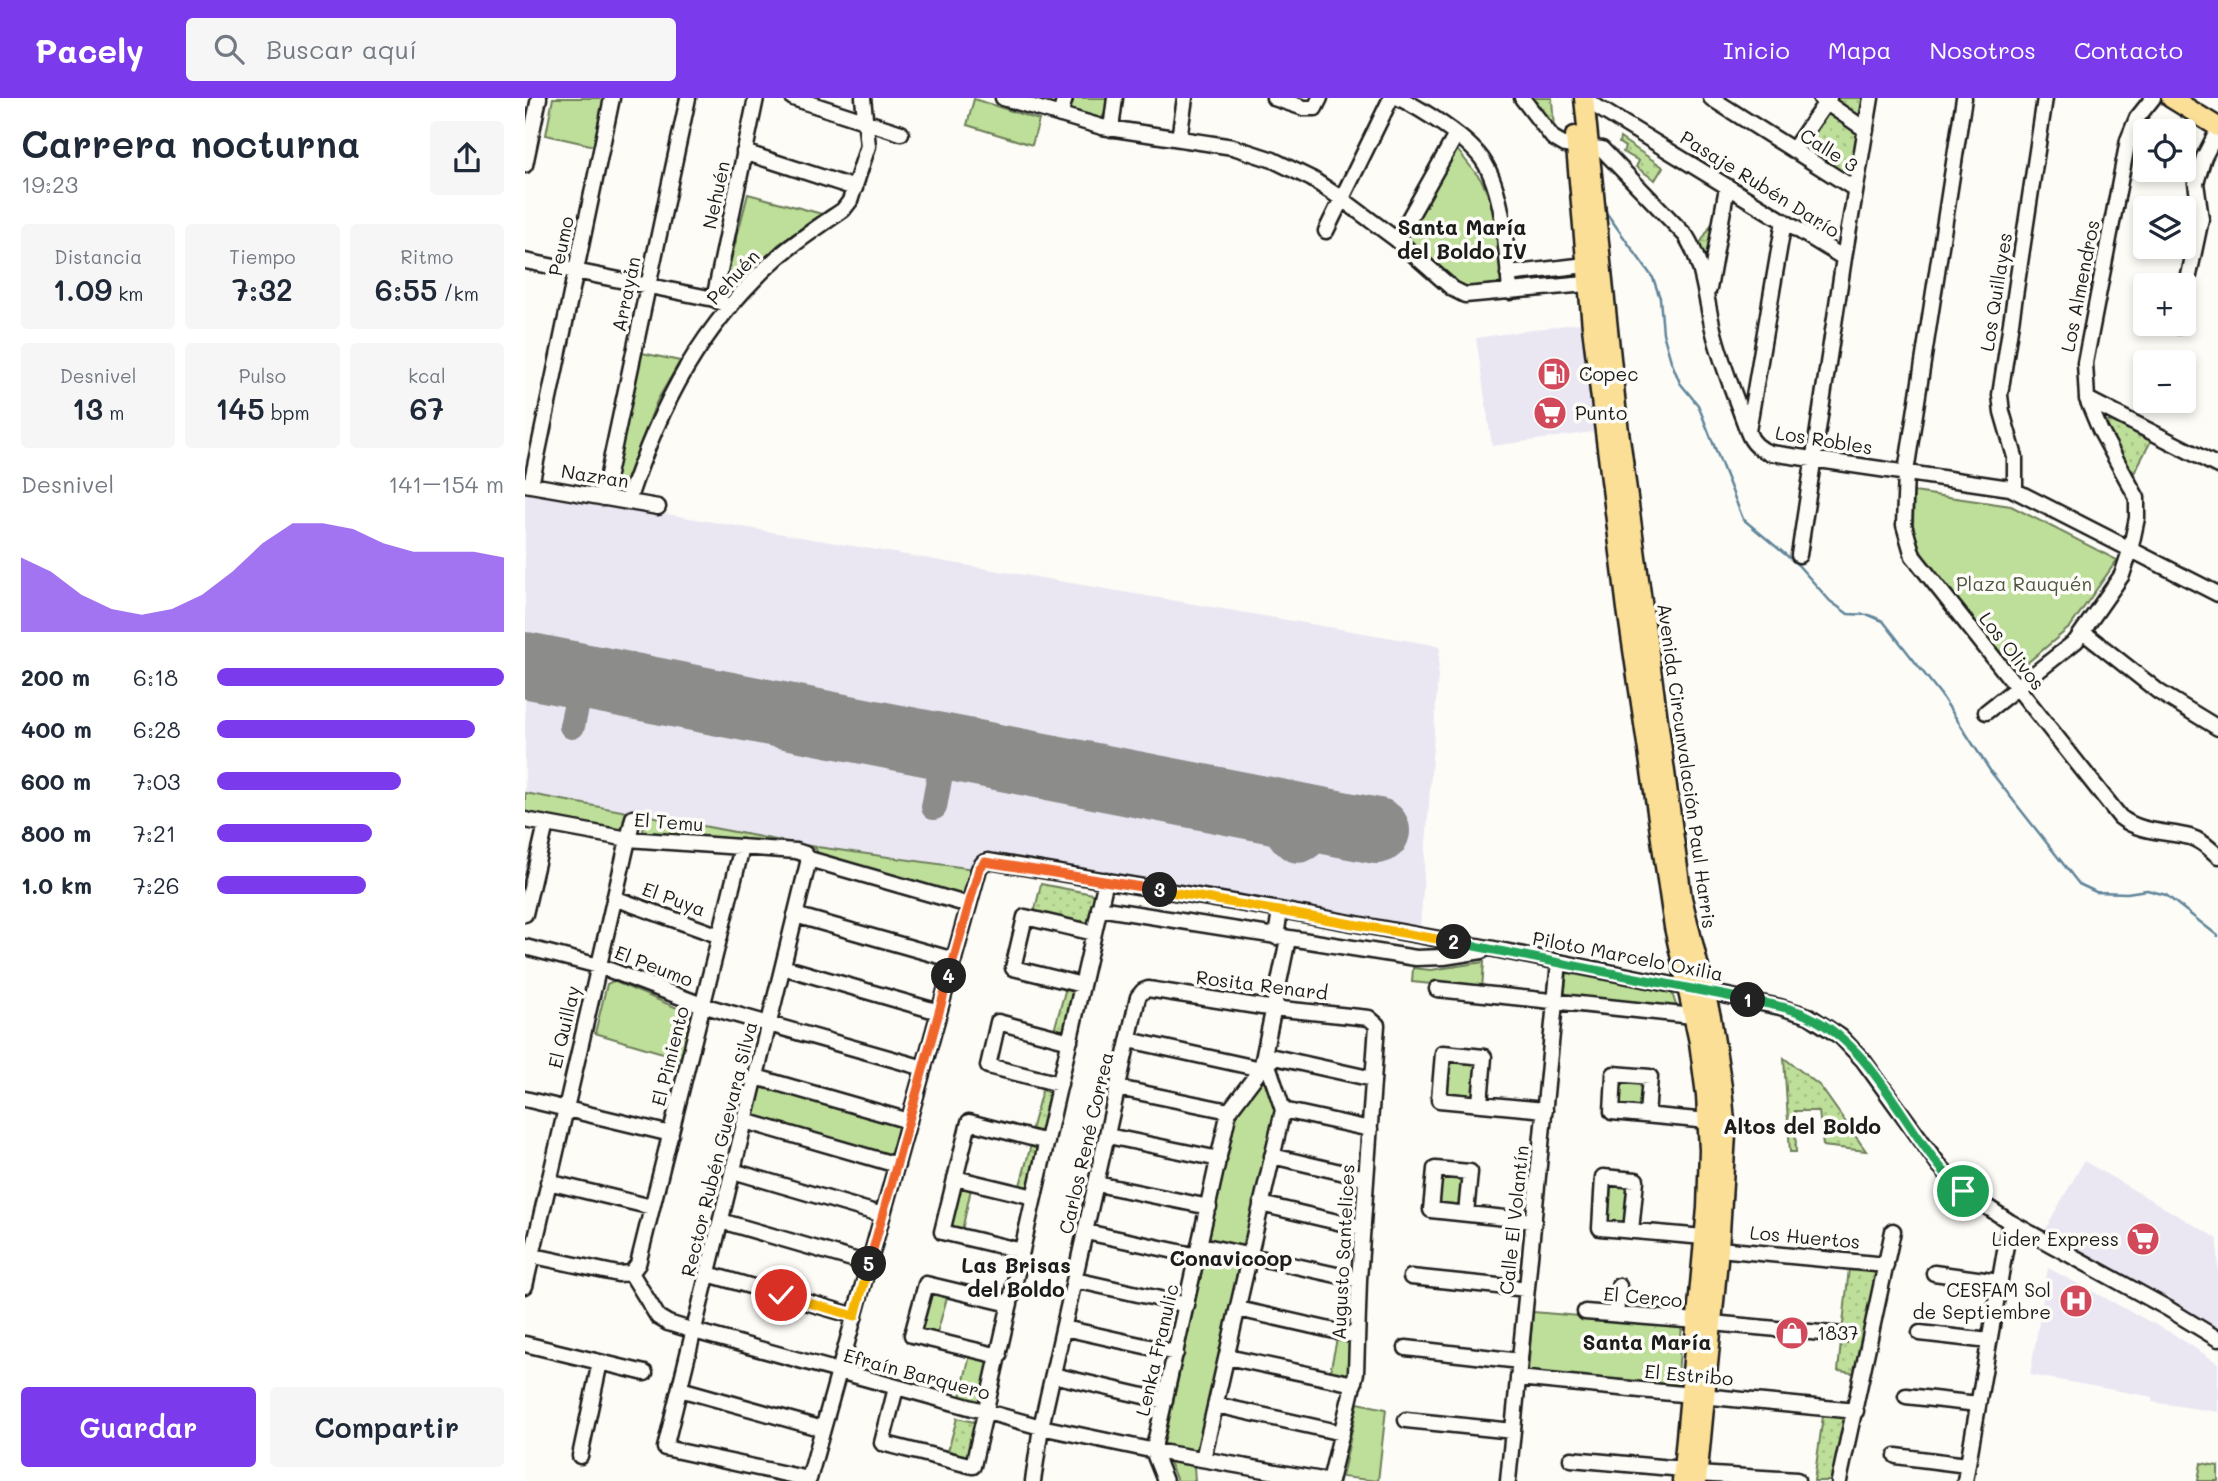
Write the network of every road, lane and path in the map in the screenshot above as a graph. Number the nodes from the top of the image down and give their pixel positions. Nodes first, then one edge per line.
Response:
1 (539, 98) edge
2 (612, 98) edge
3 (688, 98) edge
4 (756, 98) edge
5 (793, 98) edge
6 (863, 98) edge
7 (1003, 98) edge
8 (1065, 98) edge
9 (1115, 98) edge
10 (1185, 98) edge
11 (1274, 98) edge
12 (1320, 98) edge
13 (1391, 98) edge
14 (1398, 98) edge
15 (1522, 98) edge
16 (1580, 98) edge
17 (1711, 98) edge
18 (1871, 98) edge
19 (1963, 98) edge
20 (2045, 98) edge
21 (2153, 98) edge
22 (2171, 98) edge
23 (1825, 99) edge
24 (1060, 115) junction
25 (865, 121) junction
26 (1111, 129) junction
27 (2218, 129) edge
28 (1865, 130) junction
29 (901, 132) dead end
30 (1456, 135) junction
31 (1179, 139) junction
32 (1582, 147) junction
33 (1793, 150) junction
34 (744, 152) junction
35 (525, 165) edge
36 (1727, 187) junction
37 (855, 188) junction
38 (1855, 189) junction
39 (1342, 199) junction
40 (1784, 221) junction
41 (1326, 231) dead end
42 (1397, 240) junction
43 (1844, 258) junction
44 (525, 261) edge
45 (1593, 264) junction
46 (576, 270) junction
47 (2190, 273) edge
48 (1509, 274) junction
49 (1596, 283) junction
50 (648, 285) junction
51 (1510, 292) junction
52 (1708, 294) junction
53 (713, 299) junction
54 (730, 307) junction
55 (2087, 399) junction
56 (1748, 432) junction
57 (1814, 459) junction
58 (2218, 466) edge
59 (1906, 472) junction
60 (528, 484) edge
61 (2015, 490) junction
62 (603, 498) junction
63 (628, 501) junction
64 (658, 507) dead end
65 (2130, 551) junction
66 (1799, 555) dead end
67 (2218, 594) edge
68 (2083, 632) junction
69 (2017, 689) junction
70 (1986, 712) dead end
71 (2218, 728) edge
72 (633, 818) dead end
73 (525, 820) edge
74 (546, 824) junction
75 (628, 839) junction
76 (742, 847) junction
77 (2218, 856) edge
78 (809, 859) junction
79 (530, 871) edge
80 (1106, 880) junction
81 (614, 898) junction
82 (969, 905) junction
83 (1100, 908) junction
84 (1280, 910) junction
85 (525, 914) edge
86 (795, 915) junction
87 (1094, 933) junction
88 (720, 936) junction
89 (1282, 938) junction
90 (525, 947) edge
91 (1494, 949) junction
92 (954, 960) junction
93 (1559, 962) junction
94 (599, 966) junction
95 (783, 967) junction
96 (1082, 985) junction
97 (1687, 988) junction
98 (1437, 989) dead end
99 (1143, 991) joint
100 (1706, 992) junction
101 (1555, 1002) junction
102 (702, 1005) junction
103 (1274, 1008) junction
104 (939, 1012) junction
105 (1693, 1016) junction
106 (1375, 1022) joint
107 (769, 1024) junction
108 (1129, 1040) junction
109 (1070, 1041) junction
110 (1263, 1062) junction
111 (924, 1068) junction
112 (756, 1077) junction
113 (1373, 1079) junction
114 (1060, 1084) junction
115 (1118, 1088) junction
116 (525, 1099) edge
117 (1480, 1103) junction
118 (565, 1109) junction
119 (1283, 1110) junction
120 (1545, 1110) junction
121 (1229, 1111) junction
122 (1647, 1115) junction
123 (745, 1121) junction
124 (909, 1121) junction
125 (1708, 1121) junction
126 (1370, 1129) junction
127 (671, 1134) junction
128 (1108, 1136) junction
129 (1047, 1142) junction
130 (1272, 1156) junction
131 (1219, 1159) junction
132 (897, 1165) junction
133 (733, 1171) junction
134 (955, 1178) junction
135 (1366, 1178) junction
136 (548, 1182) junction
137 (1097, 1184) junction
138 (1034, 1197) junction
139 (1261, 1204) junction
140 (652, 1207) junction
141 (1209, 1207) junction
142 (1466, 1213) junction
143 (883, 1214) junction
144 (721, 1220) junction
145 (1534, 1221) junction
146 (2010, 1223) junction
147 (1363, 1228) junction
148 (1631, 1231) dead end
149 (1893, 1231) dead end
150 (1086, 1232) junction
151 (1704, 1237) junction
152 (1719, 1249) junction
153 (1200, 1250) junction
154 (1022, 1251) junction
155 (528, 1255) edge
156 (1249, 1257) junction
157 (869, 1264) junction
158 (1886, 1265) junction
159 (631, 1273) junction
160 (1934, 1273) dead end
161 (708, 1274) junction
162 (1411, 1277) dead end
163 (1075, 1280) junction
164 (1359, 1280) junction
165 (1999, 1282) junction
166 (525, 1286) edge
167 (1619, 1286) dead end
168 (1527, 1289) junction
169 (1010, 1304) junction
170 (1187, 1305) junction
171 (1238, 1309) junction
172 (1585, 1312) dead end
173 (1616, 1314) junction
174 (855, 1316) junction
175 (1704, 1322) junction
176 (1064, 1328) junction
177 (694, 1331) junction
178 (1920, 1333) dead end
179 (1843, 1335) dead end
180 (1357, 1336) junction
181 (2218, 1339) edge
182 (1989, 1341) junction
183 (525, 1344) edge
184 (1406, 1348) dead end
185 (1176, 1353) junction
186 (999, 1356) junction
187 (1227, 1357) junction
188 (1520, 1361) junction
189 (600, 1362) junction
190 (645, 1373) dead end
191 (839, 1373) junction
192 (1053, 1375) junction
193 (1518, 1378) junction
194 (1355, 1384) junction
195 (896, 1388) junction
196 (680, 1389) junction
197 (1697, 1395) junction
198 (1906, 1396) dead end
199 (1165, 1401) junction
200 (1978, 1404) junction
201 (1216, 1405) junction
202 (1856, 1411) junction
203 (986, 1413) junction
204 (1406, 1420) dead end
205 (1041, 1427) junction
206 (823, 1429) junction
207 (1513, 1431) junction
208 (1342, 1433) junction
209 (1154, 1451) junction
210 (580, 1456) dead end
211 (1896, 1456) dead end
212 (1571, 1458) dead end
213 (1203, 1459) junction
214 (1968, 1465) junction
215 (1690, 1476) edge
216 (1303, 1478) edge
217 (1797, 1480) edge
218 (1033, 1481) edge
219 (1165, 1481) edge
220 (1329, 1481) edge
221 (1508, 1481) edge
222 (1839, 1481) edge
223 (1965, 1481) edge

1 - 35 street
2 - 46 street, Peumo
3 - 50 street, Arrayán
4 - 34 street, Nehuén
5 - 25 street
6 - 25 street, Pehuén
7 - 24 street
8 - 24 street
9 - 26 street
10 - 31 street
11 - 12 street
13 - 39 street
14 - 30 street
15 - 32 street, Los Robles
16 - 32 main road, Avenida Circunvalación Paul Harris
16 - 36 street, Pasaje Rubén Darío
17 - 33 street, Calle 3
18 - 28 street
19 - 59 street, Los Olivos
20 - 61 street, Los Quillayes
21 - 55 street, Los Almendros
22 - 27 main road
23 - 28 street
23 - 33 street
24 - 26 street
25 - 29 street
25 - 37 street, Pehuén
26 - 31 street
27 - 47 street
28 - 38 street
30 - 42 street
30 - 48 street
31 - 39 street
32 - 45 main road, Avenida Circunvalación Paul Harris
32 - 52 street, Los Robles
33 - 38 street, Calle 3
34 - 37 street
34 - 53 street, Nehuén
36 - 40 street, Pasaje Rubén Darío
36 - 52 street
37 - 54 street, Pehuén
38 - 43 street
39 - 41 street
39 - 42 street
40 - 43 street, Pasaje Rubén Darío
40 - 56 street
42 - 51 street
43 - 57 street
44 - 46 street
45 - 48 street
45 - 49 main road, Avenida Circunvalación Paul Harris
46 - 50 street
46 - 60 street, Peumo
48 - 51 street
49 - 51 street
49 - 97 main road, Avenida Circunvalación Paul Harris
49 - 100 main road, Avenida Circunvalación Paul Harris
50 - 53 street
50 - 62 street, Arrayán
52 - 56 street, Los Robles
53 - 54 street
54 - 63 street, Pehuén
55 - 58 street
55 - 65 street, Los Almendros
56 - 57 street, Los Robles
57 - 59 street, Los Robles
57 - 66 street
59 - 61 street, Los Robles
59 - 69 street, Los Olivos
60 - 62 street, Nazran
61 - 65 street, Los Robles
62 - 63 street, Nazran
63 - 64 street, Nazran
65 - 67 street, Los Robles
65 - 68 street, Los Almendros
68 - 69 street, Los Almendros
68 - 71 street
69 - 70 street, Los Almendros
69 - 77 street, Los Olivos
72 - 75 street, El Quillay
73 - 74 street, El Temu
74 - 75 street, El Temu
74 - 79 street
75 - 76 street, El Temu
75 - 81 street, El Quillay
76 - 78 street, El Temu
76 - 88 street, El Pimiento
78 - 82 street, El Temu
78 - 86 street, Rector Rubén Guevara Silva
79 - 85 street
80 - 82 street, Piloto Marcelo Oxilia
80 - 83 street
80 - 84 street, Piloto Marcelo Oxilia
81 - 88 street, El Puya
81 - 94 street, El Quillay
82 - 92 street
83 - 87 street
83 - 89 street, Piloto Marcelo Oxilia
84 - 89 street, Lenka Franulic
84 - 91 street, Piloto Marcelo Oxilia
86 - 92 street
86 - 95 street, Rector Rubén Guevara Silva
87 - 96 street
87 - 96 street
88 - 102 street, El Pimiento
89 - 91 street, Piloto Marcelo Oxilia
89 - 103 street, Lenka Franulic
90 - 94 street, El Peumo
91 - 93 street, Piloto Marcelo Oxilia
92 - 104 street
93 - 97 street, Piloto Marcelo Oxilia
93 - 101 street, Calle El Volantín
94 - 102 street, El Peumo
94 - 118 street, El Quillay
95 - 104 street
95 - 107 street, Rector Rubén Guevara Silva
96 - 109 street
97 - 100 street, Piloto Marcelo Oxilia
97 - 105 main road, Avenida Circunvalación Paul Harris
98 - 101 street
99 - 103 street, Rosita Renard
99 - 108 street, Carlos René Correa
100 - 146 street, Piloto Marcelo Oxilia
100 - 152 main road, Avenida Circunvalación Paul Harris
101 - 105 street
101 - 120 street, Calle El Volantín
102 - 107 street, El Peumo
102 - 127 street, El Pimiento
103 - 106 street, Rosita Renard
103 - 110 street, Lenka Franulic
104 - 111 street
105 - 125 main road, Avenida Circunvalación Paul Harris
106 - 113 street, Augusto Santelices
107 - 111 street, El Peumo
107 - 112 street, Rector Rubén Guevara Silva
108 - 110 street
108 - 115 street, Carlos René Correa
109 - 114 street
109 - 114 street
110 - 113 street
110 - 119 street
110 - 121 street, Lenka Franulic
111 - 124 street
112 - 123 street, Rector Rubén Guevara Silva
112 - 124 street
113 - 126 street, Augusto Santelices
114 - 129 street
115 - 121 street
115 - 128 street, Carlos René Correa
116 - 118 street
117 - 117 street
117 - 120 street
118 - 127 street
118 - 136 street, El Quillay
119 - 126 street
119 - 130 street
120 - 145 street, Calle El Volantín
121 - 131 street, Lenka Franulic
122 - 122 street
122 - 125 street
123 - 132 street
123 - 133 street, Rector Rubén Guevara Silva
124 - 132 street
125 - 151 main road, Avenida Circunvalación Paul Harris
126 - 135 street, Augusto Santelices
127 - 140 street, El Pimiento
128 - 131 street
128 - 137 street, Carlos René Correa
129 - 134 street
129 - 138 street
130 - 135 street
130 - 139 street
131 - 141 street, Lenka Franulic
132 - 143 street
133 - 143 street
133 - 144 street, Rector Rubén Guevara Silva
134 - 138 street
134 - 154 street
135 - 147 street, Augusto Santelices
136 - 140 street
136 - 155 street, El Quillay
137 - 141 street
137 - 150 street, Carlos René Correa
138 - 154 street
139 - 147 street
139 - 156 street
140 - 159 street, El Pimiento
141 - 153 street, Lenka Franulic
142 - 142 street
142 - 145 street
143 - 157 street
144 - 157 street
144 - 161 street, Rector Rubén Guevara Silva
145 - 168 street, Calle El Volantín
146 - 165 street
146 - 181 street, Piloto Marcelo Oxilia
147 - 164 street, Augusto Santelices
148 - 151 street
149 - 158 street
150 - 153 street
150 - 163 street, Carlos René Correa
151 - 175 main road, Avenida Circunvalación Paul Harris
152 - 158 street, Los Huertos
152 - 175 main road, Avenida Circunvalación Paul Harris
153 - 156 street
153 - 170 street, Lenka Franulic
154 - 169 street
155 - 159 street
155 - 166 street, El Quillay
156 - 164 street
156 - 171 street
157 - 174 street
158 - 202 street
159 - 177 street, Efraín Barquero
160 - 165 street
161 - 174 street
161 - 177 street, Rector Rubén Guevara Silva
162 - 168 street
163 - 170 street
163 - 176 street, Carlos René Correa
164 - 180 street, Augusto Santelices
165 - 182 street
167 - 173 street
168 - 188 street, Calle El Volantín
169 - 186 street
169 - 186 street
170 - 185 street, Lenka Franulic
171 - 180 street
171 - 187 street
172 - 173 street, El Cerco
173 - 175 street, El Cerco
174 - 191 street
175 - 179 street, El Cerco
175 - 197 main road, Avenida Circunvalación Paul Harris
176 - 185 street
176 - 192 street, Carlos René Correa
177 - 191 street, Efraín Barquero
177 - 196 street, Rector Rubén Guevara Silva
178 - 182 street
180 - 194 street, Augusto Santelices
182 - 200 street
183 - 189 street
184 - 188 street
185 - 199 street, Lenka Franulic
186 - 203 street
187 - 194 street
187 - 201 street
188 - 193 street, Calle El Volantín
189 - 190 street
189 - 210 street
191 - 195 street, Efraín Barquero
191 - 206 street
192 - 199 street
192 - 205 street, Carlos René Correa
193 - 197 street, El Estribo
193 - 207 street, Calle El Volantín
194 - 208 street, Augusto Santelices
195 - 203 street, Efraín Barquero
195 - 203 street
196 - 206 street
196 - 206 street, Rector Rubén Guevara Silva
197 - 202 street, El Estribo
197 - 215 main road, Avenida Circunvalación Paul Harris
198 - 200 street
199 - 209 street, Lenka Franulic
200 - 214 street
201 - 208 street
201 - 213 street
202 - 222 street
203 - 205 street, Efraín Barquero
204 - 207 street
205 - 209 street, Efraín Barquero
205 - 218 street, Carlos René Correa
207 - 221 street, Calle El Volantín
208 - 220 street, Augusto Santelices
209 - 213 street, Efraín Barquero
209 - 219 street
211 - 214 street
212 - 215 street
213 - 216 street, Efraín Barquero
214 - 223 street
215 - 217 street
216 - 220 street, Efraín Barquero

